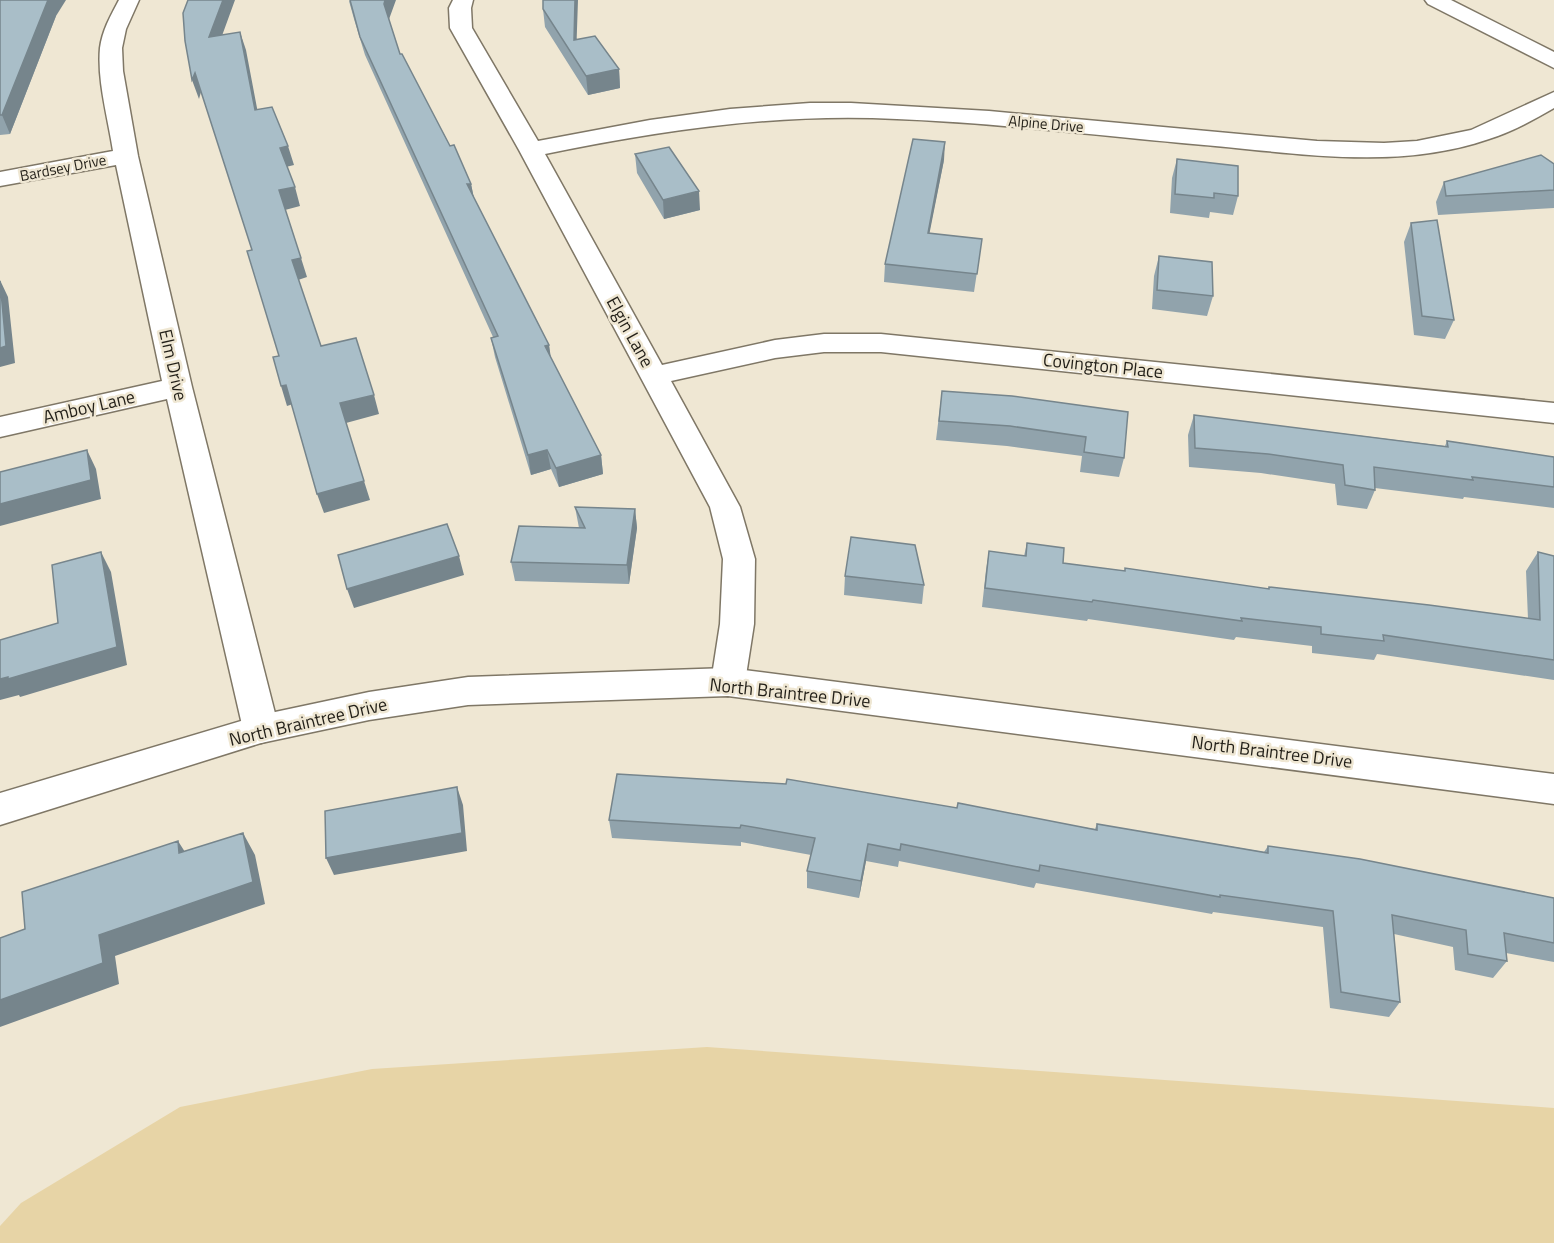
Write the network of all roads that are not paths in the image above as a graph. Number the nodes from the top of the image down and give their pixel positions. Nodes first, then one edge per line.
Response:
1 (129, 0) edge
2 (463, 0) edge
3 (1435, 0) edge
4 (1554, 61) edge
5 (1554, 99) edge
6 (531, 150) junction
7 (126, 156) junction
8 (0, 179) edge
9 (654, 376) junction
10 (178, 387) junction
11 (1554, 413) edge
12 (0, 428) edge
13 (728, 682) junction
14 (261, 729) junction
15 (1554, 789) edge
16 (0, 809) edge

1 - 7 street, Elm Drive
2 - 6 street, Elgin Lane
3 - 4 street
5 - 6 street, Alpine Drive
6 - 9 street, Elgin Lane
7 - 8 street, Bardsey Drive
7 - 10 street, Elm Drive
9 - 11 street, Covington Place
9 - 13 street, Elgin Lane
10 - 12 street, Amboy Lane
10 - 14 street, Elm Drive
13 - 14 street, North Braintree Drive
13 - 15 street, North Braintree Drive
14 - 16 street, North Braintree Drive

